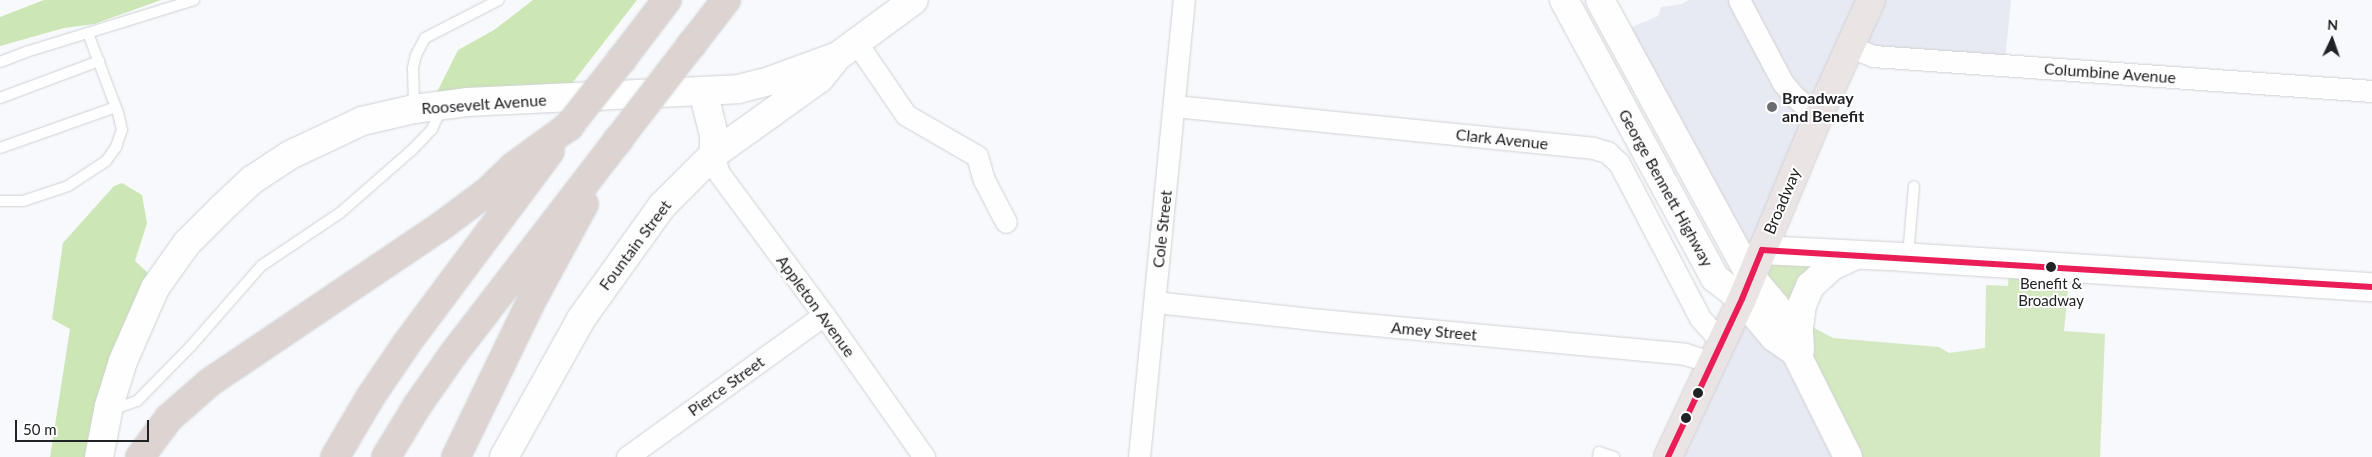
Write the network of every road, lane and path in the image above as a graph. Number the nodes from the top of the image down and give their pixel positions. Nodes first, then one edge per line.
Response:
1 (194, 0) edge
2 (499, 0) edge
3 (667, 0) edge
4 (726, 0) edge
5 (914, 0) edge
6 (1184, 0) edge
7 (1564, 0) edge
8 (1600, 0) edge
9 (1739, 0) edge
10 (1871, 0) edge
11 (88, 33) junction
12 (1851, 46) junction
13 (847, 49) junction
14 (99, 61) junction
15 (0, 62) edge
16 (703, 91) junction
17 (2372, 91) edge
18 (0, 98) edge
19 (443, 105) junction
20 (1174, 106) junction
21 (116, 107) junction
22 (414, 109) junction
23 (1818, 116) junction
24 (569, 126) junction
25 (618, 140) junction
26 (0, 148) edge
27 (714, 154) junction
28 (1914, 186) dead end
29 (0, 201) edge
30 (1006, 222) dead end
31 (1762, 250) junction
32 (1857, 254) junction
33 (1908, 257) junction
34 (2372, 287) edge
35 (1746, 288) junction
36 (1155, 302) junction
37 (824, 315) junction
38 (1717, 352) junction
39 (1799, 358) junction
40 (108, 411) junction
41 (99, 457) edge
42 (140, 457) edge
43 (335, 457) edge
44 (386, 457) edge
45 (456, 457) edge
46 (504, 457) edge
47 (627, 457) edge
48 (924, 457) edge
49 (1139, 457) edge
50 (1598, 457) edge
51 (1614, 457) edge
52 (1668, 457) edge
53 (1848, 457) edge

1 - 11 lane
2 - 22 lane
3 - 24 highway, bridge
4 - 25 highway, bridge
5 - 13 street, Roosevelt Avenue
6 - 20 street, Cole Street
7 - 35 street, George Bennett Highway
8 - 35 street, George Bennett Highway
9 - 23 street
10 - 12 main road, Broadway
11 - 14 lane
11 - 15 lane
12 - 17 street, Columbine Avenue
12 - 23 main road, Broadway
13 - 16 street, Roosevelt Avenue
13 - 27 street, Fountain Street
13 - 30 street
14 - 18 lane
14 - 21 lane
16 - 19 street, Roosevelt Avenue
16 - 27 street
19 - 22 street, Roosevelt Avenue
19 - 40 lane
20 - 36 street, Cole Street
20 - 38 street, Clark Avenue
21 - 26 lane
21 - 29 lane
22 - 40 street, Roosevelt Avenue
23 - 31 main road, Broadway
24 - 42 highway
24 - 43 highway
25 - 44 highway
25 - 45 highway
27 - 37 street, Appleton Avenue
27 - 46 street, Fountain Street
28 - 33 lane
31 - 32 street
31 - 35 main road, Broadway
32 - 33 street
32 - 39 street
33 - 34 street
35 - 38 main road, Broadway
35 - 39 street, George Bennett Highway
36 - 38 street, Amey Street
36 - 49 street, Cole Street
37 - 47 street, Pierce Street
37 - 48 street, Appleton Avenue
38 - 52 main road, Broadway
39 - 53 street, George Bennett Highway
40 - 41 street, Roosevelt Avenue
50 - 51 lane

